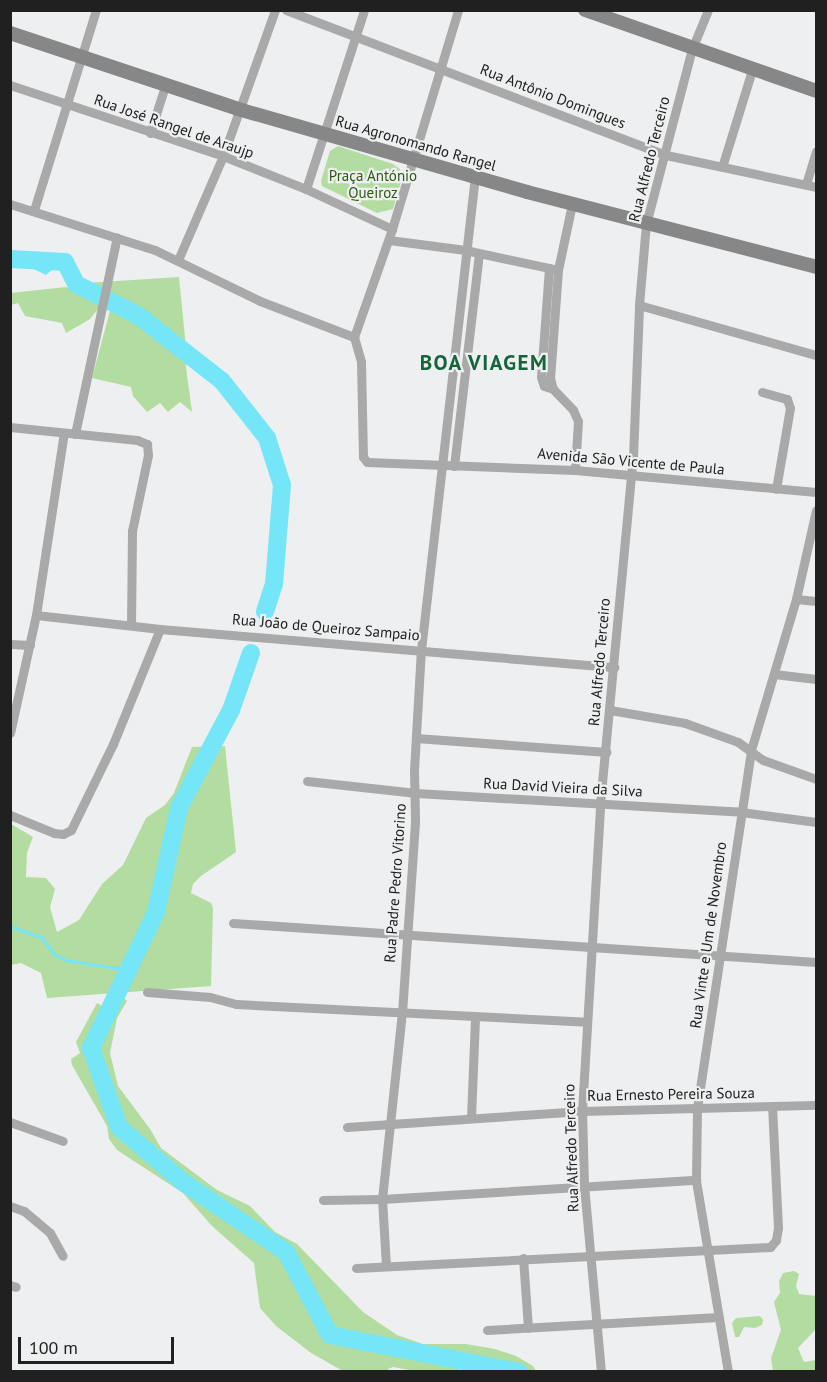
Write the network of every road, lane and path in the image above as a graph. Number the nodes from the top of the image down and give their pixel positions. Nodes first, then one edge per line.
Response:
1 (96, 10) edge
2 (275, 10) edge
3 (286, 10) edge
4 (364, 10) edge
5 (458, 10) edge
6 (585, 10) edge
7 (708, 10) edge
8 (10, 33) edge
9 (355, 38) junction
10 (692, 49) junction
11 (80, 57) junction
12 (442, 70) junction
13 (752, 70) junction
14 (10, 85) edge
15 (165, 86) junction
16 (816, 91) edge
17 (67, 106) junction
18 (238, 109) junction
19 (150, 133) junction
20 (323, 133) junction
21 (816, 152) edge
22 (666, 155) junction
23 (223, 156) junction
24 (414, 160) junction
25 (722, 167) junction
26 (475, 178) junction
27 (806, 184) junction
28 (816, 187) edge
29 (306, 189) junction
30 (10, 204) edge
31 (572, 204) junction
32 (34, 210) junction
33 (646, 224) junction
34 (392, 229) junction
35 (117, 237) junction
36 (388, 240) junction
37 (465, 250) junction
38 (479, 253) junction
39 (178, 260) junction
40 (816, 267) edge
41 (554, 269) junction
42 (639, 305) junction
43 (354, 337) junction
44 (816, 356) edge
45 (762, 392) dead end
46 (10, 427) edge
47 (64, 433) junction
48 (75, 434) junction
49 (443, 466) junction
50 (454, 466) junction
51 (575, 470) junction
52 (630, 476) junction
53 (776, 489) junction
54 (816, 492) edge
55 (816, 510) edge
56 (796, 598) junction
57 (816, 601) edge
58 (36, 615) junction
59 (131, 625) junction
60 (160, 628) junction
61 (10, 644) edge
62 (30, 645) junction
63 (421, 650) junction
64 (614, 667) junction
65 (774, 674) junction
66 (816, 679) edge
67 (610, 710) junction
68 (10, 733) edge
69 (416, 738) junction
70 (751, 750) junction
71 (606, 752) junction
72 (816, 779) edge
73 (308, 781) dead end
74 (416, 793) junction
75 (600, 804) junction
76 (741, 812) junction
77 (10, 815) edge
78 (816, 822) edge
79 (233, 923) dead end
80 (407, 935) junction
81 (591, 949) junction
82 (720, 957) junction
83 (816, 962) edge
84 (147, 992) dead end
85 (402, 1013) junction
86 (475, 1017) junction
87 (587, 1022) junction
88 (816, 1105) edge
89 (772, 1107) junction
90 (697, 1108) junction
91 (582, 1111) junction
92 (471, 1118) junction
93 (10, 1122) edge
94 (391, 1123) junction
95 (347, 1127) dead end
96 (63, 1141) dead end
97 (696, 1180) junction
98 (584, 1185) junction
99 (382, 1199) junction
100 (323, 1200) dead end
101 (10, 1206) edge
102 (708, 1249) junction
103 (63, 1256) dead end
104 (592, 1256) junction
105 (523, 1258) junction
106 (386, 1266) junction
107 (356, 1268) dead end
108 (719, 1317) junction
109 (598, 1324) junction
110 (528, 1328) junction
111 (487, 1330) dead end
112 (601, 1371) edge
113 (728, 1371) edge

1 - 11 street
2 - 18 street
3 - 9 street, Rua Antônio Domingues
4 - 9 street
5 - 12 street
6 - 10 main road
7 - 10 street, Rua Alfredo Terceiro
8 - 11 main road, Rua Agronomando Rangel
9 - 12 street, Rua Antônio Domingues
9 - 20 street
10 - 13 main road
10 - 22 street, Rua Alfredo Terceiro
11 - 15 main road, Rua Agronomando Rangel
11 - 17 street
12 - 22 street, Rua Antônio Domingues
12 - 24 street
13 - 16 main road
13 - 25 street
14 - 17 street, Rua José Rangel de Araujp
15 - 18 main road, Rua Agronomando Rangel
15 - 19 street
17 - 19 street, Rua José Rangel de Araujp
17 - 32 street
18 - 20 main road, Rua Agronomando Rangel
18 - 23 street
19 - 23 street, Rua José Rangel de Araujp
20 - 24 main road, Rua Agronomando Rangel
20 - 29 street
21 - 27 street
22 - 25 street, Rua Antônio Domingues
22 - 33 street, Rua Alfredo Terceiro
23 - 29 street, Rua José Rangel de Araujp
23 - 39 street
24 - 26 main road, Rua Agronomando Rangel
24 - 34 street
25 - 27 street, Rua Antônio Domingues
26 - 31 main road, Rua Agronomando Rangel
26 - 37 street, Rua Padre Pedro Vitorino
27 - 28 street, Rua Antônio Domingues
29 - 34 street, Rua José Rangel de Araujp
30 - 32 street
31 - 33 main road, Rua Agronomando Rangel
31 - 41 street
32 - 35 street
33 - 40 main road, Rua Agronomando Rangel
33 - 42 street, Rua Alfredo Terceiro
34 - 36 street
35 - 39 street
35 - 48 street
36 - 37 street
36 - 43 street
37 - 38 street
37 - 49 street, Rua Padre Pedro Vitorino
38 - 41 street
38 - 50 street
39 - 43 street
41 - 51 street
42 - 44 street
42 - 52 street, Rua Alfredo Terceiro
43 - 49 street, Avenida São Vicente de Paula
45 - 53 street
46 - 47 street
47 - 48 street
47 - 58 street
48 - 59 street
49 - 50 street, Avenida São Vicente de Paula
49 - 63 street, Rua Padre Pedro Vitorino
50 - 51 street, Avenida São Vicente de Paula
51 - 52 street, Avenida São Vicente de Paula
52 - 53 street, Avenida São Vicente de Paula
52 - 64 street, Rua Alfredo Terceiro
53 - 54 street, Avenida São Vicente de Paula
55 - 56 street, Rua Vinte e Um de Novembro
56 - 57 street
56 - 65 street, Rua Vinte e Um de Novembro
58 - 59 street, Rua João de Queiroz Sampaio
58 - 62 street
59 - 60 street, Rua João de Queiroz Sampaio
60 - 63 street, Rua João de Queiroz Sampaio
60 - 77 street
61 - 62 street
62 - 68 street
63 - 64 street, Rua João de Queiroz Sampaio
63 - 69 street, Rua Padre Pedro Vitorino
64 - 67 street, Rua Alfredo Terceiro
65 - 66 street
65 - 70 street, Rua Vinte e Um de Novembro
67 - 70 street
67 - 71 street, Rua Alfredo Terceiro
69 - 71 street
69 - 74 street, Rua Padre Pedro Vitorino
70 - 72 street
70 - 76 street, Rua Vinte e Um de Novembro
71 - 75 street, Rua Alfredo Terceiro
73 - 74 street, Rua David Vieira da Silva
74 - 75 street, Rua David Vieira da Silva
74 - 80 street, Rua Padre Pedro Vitorino
75 - 76 street, Rua David Vieira da Silva
75 - 81 street, Rua Alfredo Terceiro
76 - 78 street, Rua David Vieira da Silva
76 - 82 street, Rua Vinte e Um de Novembro
79 - 80 street
80 - 81 street
80 - 85 street, Rua Padre Pedro Vitorino
81 - 82 street
81 - 87 street, Rua Alfredo Terceiro
82 - 83 street
82 - 90 street, Rua Vinte e Um de Novembro
84 - 85 street
85 - 86 street
85 - 94 street, Rua Padre Pedro Vitorino
86 - 87 street
86 - 92 street
87 - 91 street, Rua Alfredo Terceiro
88 - 89 street, Rua Ernesto Pereira Souza
89 - 90 street, Rua Ernesto Pereira Souza
89 - 102 street
90 - 91 street, Rua Ernesto Pereira Souza
90 - 97 street, Rua Vinte e Um de Novembro
91 - 92 street, Rua Ernesto Pereira Souza
91 - 98 street, Rua Alfredo Terceiro
92 - 94 street, Rua Ernesto Pereira Souza
93 - 96 street
94 - 95 street, Rua Ernesto Pereira Souza
94 - 99 street, Rua Padre Pedro Vitorino
97 - 98 street
97 - 102 street, Rua Vinte e Um de Novembro
98 - 99 street
98 - 104 street, Rua Alfredo Terceiro
99 - 100 street
99 - 106 street, Rua Padre Pedro Vitorino
101 - 103 street
102 - 104 street
102 - 108 street, Rua Vinte e Um de Novembro
104 - 105 street
104 - 109 street, Rua Alfredo Terceiro
105 - 106 street
105 - 110 street
106 - 107 street
108 - 109 street
108 - 113 street, Rua Vinte e Um de Novembro
109 - 110 street
109 - 112 street, Rua Alfredo Terceiro
110 - 111 street

